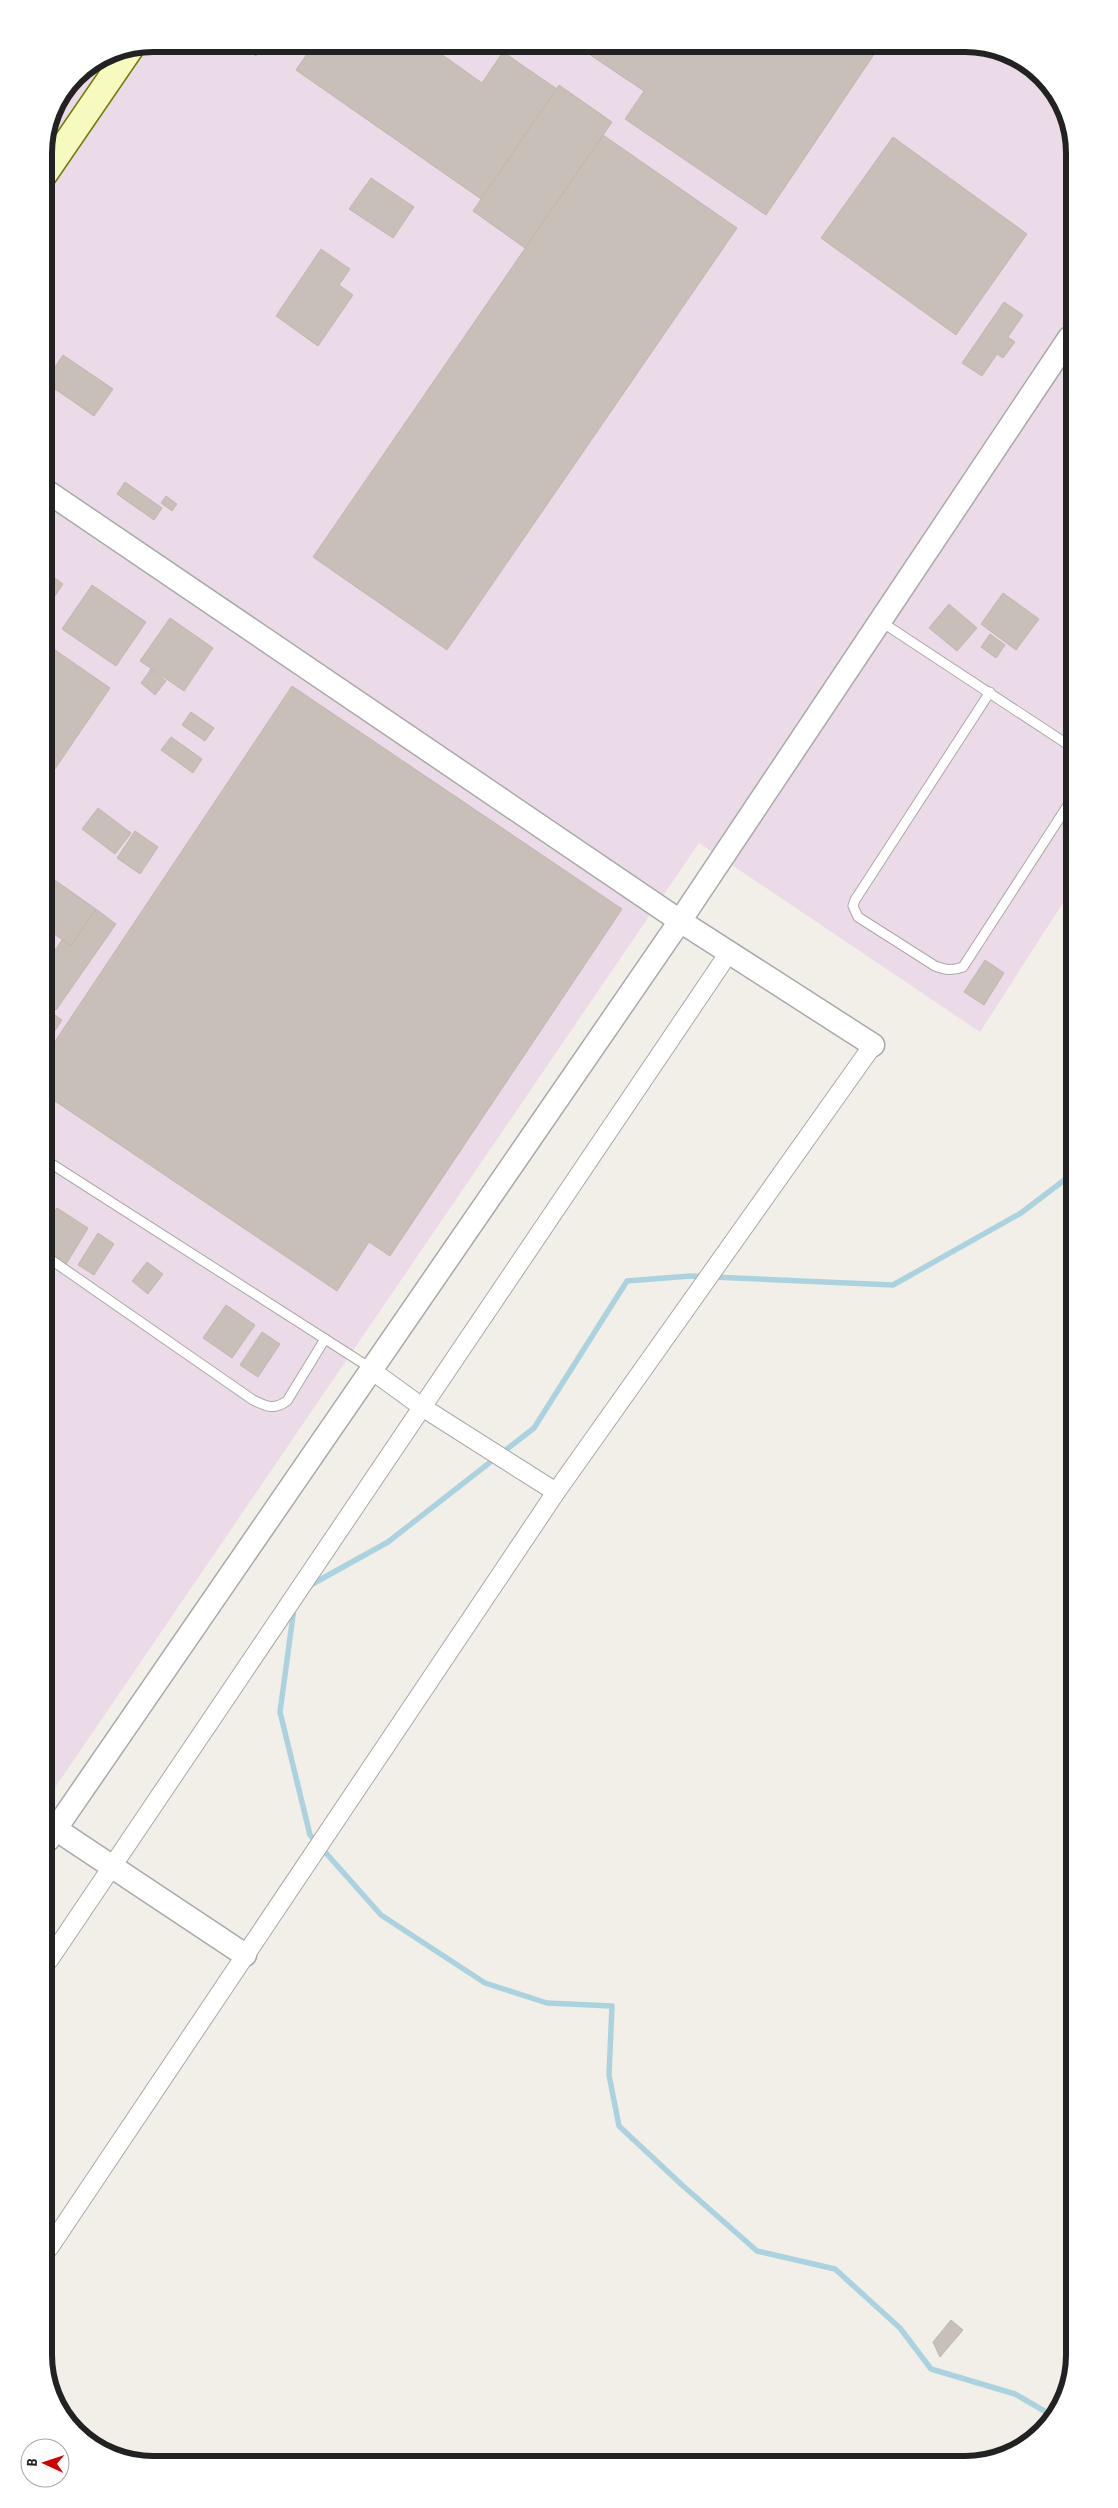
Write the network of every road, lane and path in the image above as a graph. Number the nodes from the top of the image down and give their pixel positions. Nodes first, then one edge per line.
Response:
1 (125, 57) edge
2 (53, 162) edge
3 (1066, 342) edge
4 (53, 495) edge
5 (880, 621) junction
6 (990, 692) junction
7 (1066, 743) edge
8 (1066, 808) edge
9 (680, 921) junction
10 (730, 951) junction
11 (873, 1045) joint
12 (53, 1166) edge
13 (52, 1261) edge
14 (325, 1338) junction
15 (372, 1369) junction
16 (422, 1407) junction
17 (556, 1492) junction
18 (52, 1829) edge
19 (52, 1832) edge
20 (112, 1866) junction
21 (52, 1955) edge
22 (245, 1955) junction
23 (52, 2243) edge

1 - 2 main road
3 - 5 street
4 - 9 street
5 - 6 lane
5 - 9 street
6 - 7 lane
6 - 8 lane
9 - 10 street
9 - 15 street
10 - 11 street
10 - 16 street
11 - 17 street
12 - 14 lane
13 - 14 lane
14 - 15 lane
15 - 16 street
15 - 18 street
16 - 17 street
16 - 20 street
17 - 22 street
19 - 20 street
20 - 21 street
20 - 22 street
22 - 23 street

